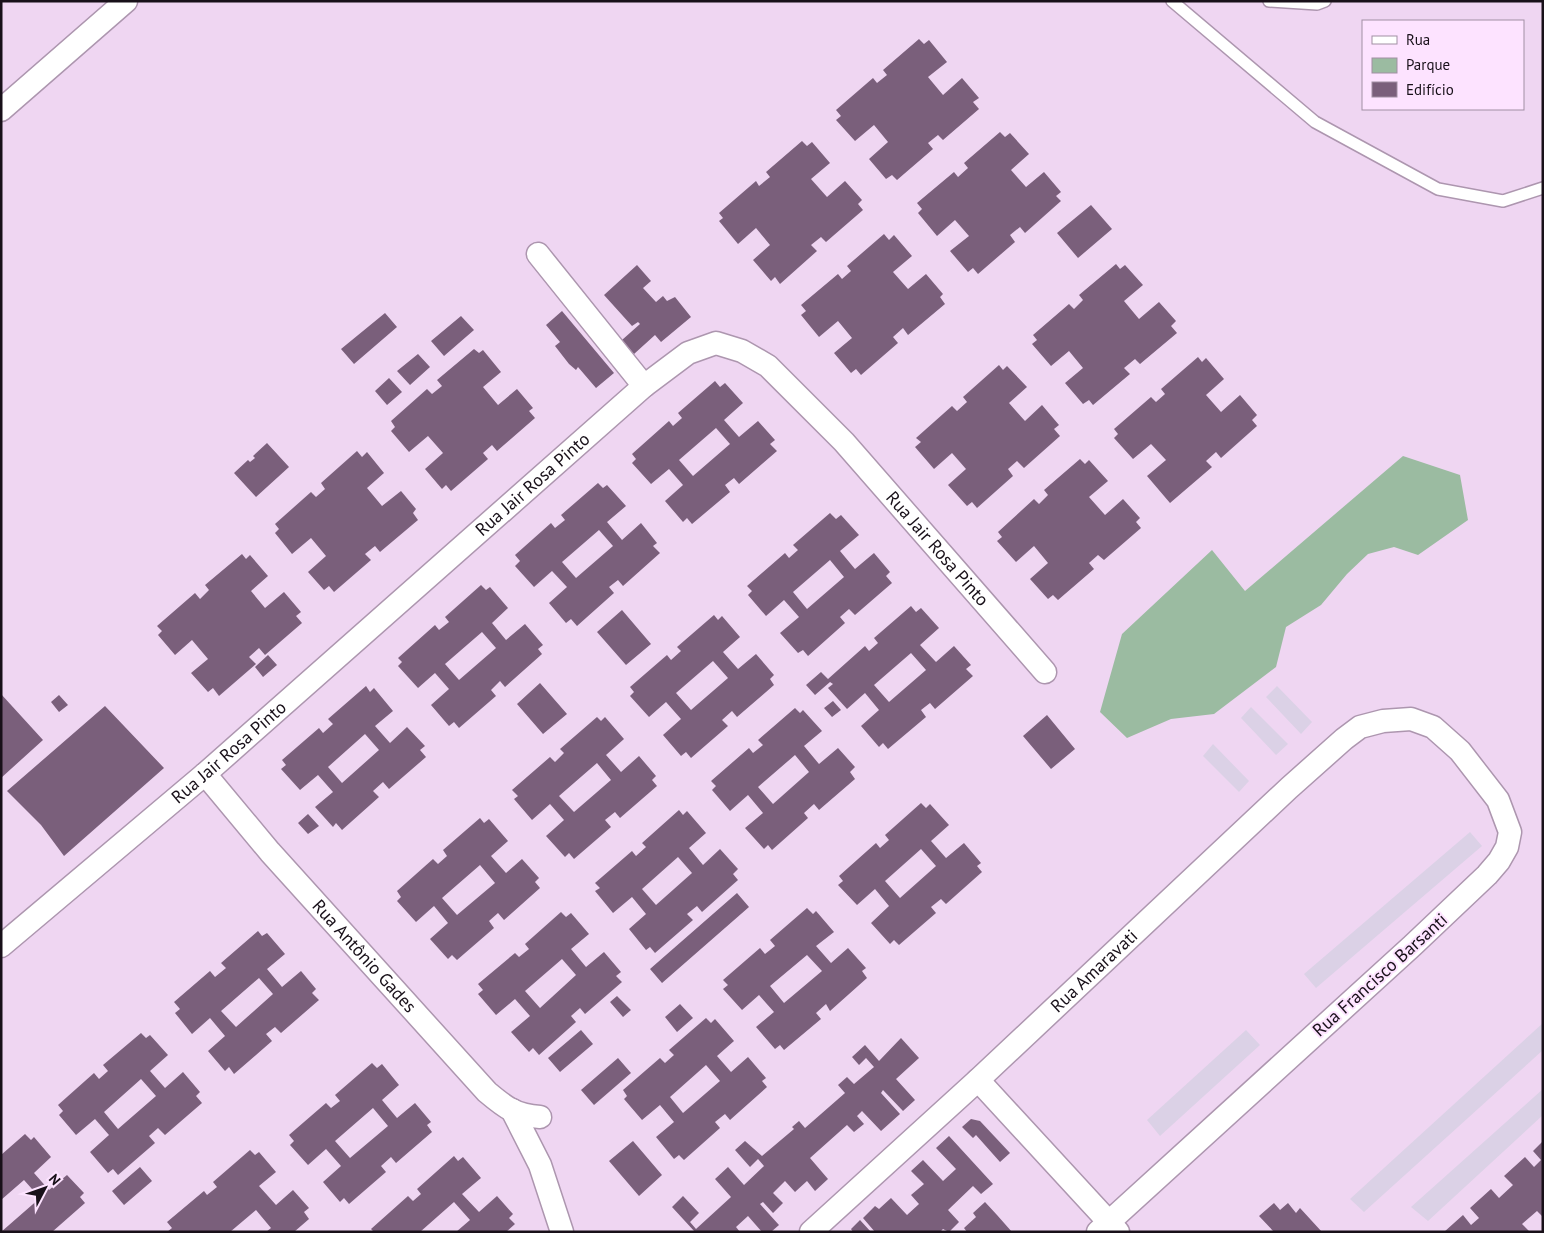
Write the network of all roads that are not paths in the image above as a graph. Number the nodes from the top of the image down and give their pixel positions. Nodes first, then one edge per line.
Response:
1 (126, 1) edge
2 (1172, 1) edge
3 (1269, 1) edge
4 (1325, 1) edge
5 (1, 110) edge
6 (1543, 188) edge
7 (538, 254) dead end
8 (644, 386) junction
9 (1045, 672) dead end
10 (1383, 721) joint
11 (205, 774) junction
12 (1, 946) edge
13 (978, 1080) junction
14 (512, 1110) junction
15 (540, 1116) dead end
16 (1108, 1228) edge
17 (562, 1232) edge
18 (811, 1232) edge

1 - 5 street
2 - 6 lane
3 - 4 lane
7 - 8 street
8 - 9 street, Rua Jair Rosa Pinto
8 - 11 street, Rua Jair Rosa Pinto
10 - 13 street, Rua Amaravati
10 - 16 street, Rua Francisco Barsanti
11 - 12 street, Rua Jair Rosa Pinto
11 - 14 street, Rua Antônio Gades
13 - 16 street
13 - 18 street, Rua Amaravati
14 - 15 street, Rua Antônio Gades
14 - 17 street

